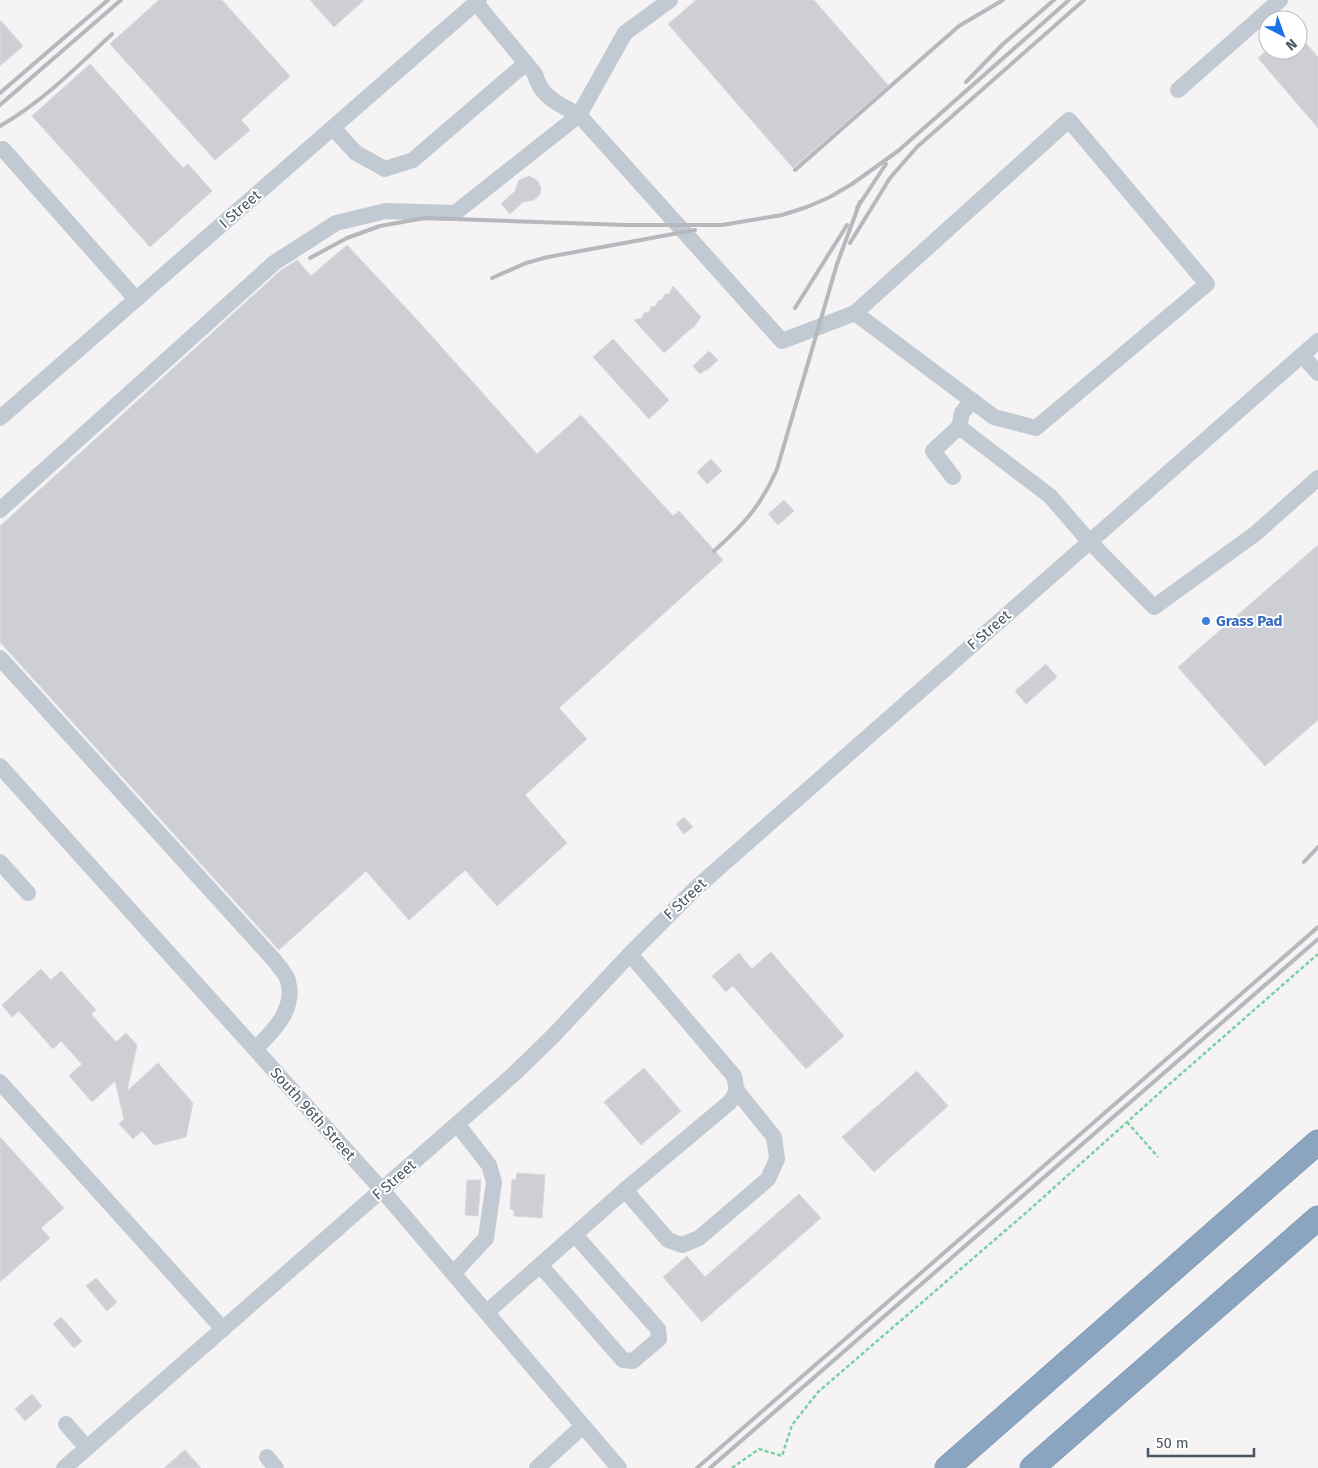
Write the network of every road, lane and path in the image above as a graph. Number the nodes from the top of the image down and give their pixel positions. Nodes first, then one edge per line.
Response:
1 (649, 0) edge
2 (670, 0) edge
3 (1280, 0) edge
4 (478, 1) edge
5 (625, 33) junction
6 (526, 63) junction
7 (1178, 90) dead end
8 (579, 115) junction
9 (333, 128) junction
10 (2, 149) dead end
11 (136, 299) junction
12 (855, 313) junction
13 (1318, 341) edge
14 (1302, 355) junction
15 (1318, 373) edge
16 (972, 400) junction
17 (0, 418) edge
18 (959, 427) junction
19 (953, 477) dead end
20 (1318, 478) edge
21 (0, 510) edge
22 (1089, 542) junction
23 (0, 658) edge
24 (2, 772) edge
25 (0, 862) edge
26 (28, 894) dead end
27 (630, 954) junction
28 (1318, 954) edge
29 (256, 1049) junction
30 (0, 1082) edge
31 (738, 1091) junction
32 (1127, 1122) junction
33 (457, 1124) junction
34 (1318, 1142) edge
35 (1158, 1157) dead end
36 (382, 1190) junction
37 (625, 1190) junction
38 (1318, 1218) edge
39 (575, 1235) junction
40 (540, 1265) junction
41 (454, 1273) junction
42 (487, 1312) junction
43 (223, 1329) junction
44 (66, 1424) dead end
45 (583, 1426) junction
46 (87, 1448) junction
47 (64, 1468) edge
48 (537, 1468) edge
49 (619, 1468) edge
50 (732, 1468) edge
51 (947, 1468) edge
52 (1032, 1468) edge

1 - 5 street
2 - 5 street
3 - 7 street
4 - 6 street
4 - 9 street, I Street
5 - 8 street
6 - 8 street
6 - 9 street
8 - 12 street
8 - 21 street
9 - 11 street, I Street
10 - 11 street
11 - 17 street, I Street
12 - 16 street
12 - 16 street
13 - 14 street, F Street
14 - 15 street
14 - 22 street, F Street
16 - 18 street
18 - 19 street
18 - 22 street
20 - 22 street
22 - 27 street, F Street
23 - 29 street
24 - 29 street, South 96th Street
25 - 26 street
27 - 31 street
27 - 33 street, F Street
28 - 32 path
29 - 36 street, South 96th Street
30 - 43 street
31 - 37 street
31 - 37 street
32 - 35 path
32 - 50 path
33 - 36 street, F Street
33 - 41 street
34 - 51 highway
36 - 41 street, South 96th Street
36 - 43 street, F Street
37 - 39 street
38 - 52 highway
39 - 40 street
39 - 40 street
40 - 42 street
41 - 42 street, South 96th Street
42 - 45 street, South 96th Street
43 - 46 street, F Street
44 - 46 street
45 - 48 street
45 - 49 street, South 96th Street
46 - 47 street, F Street

